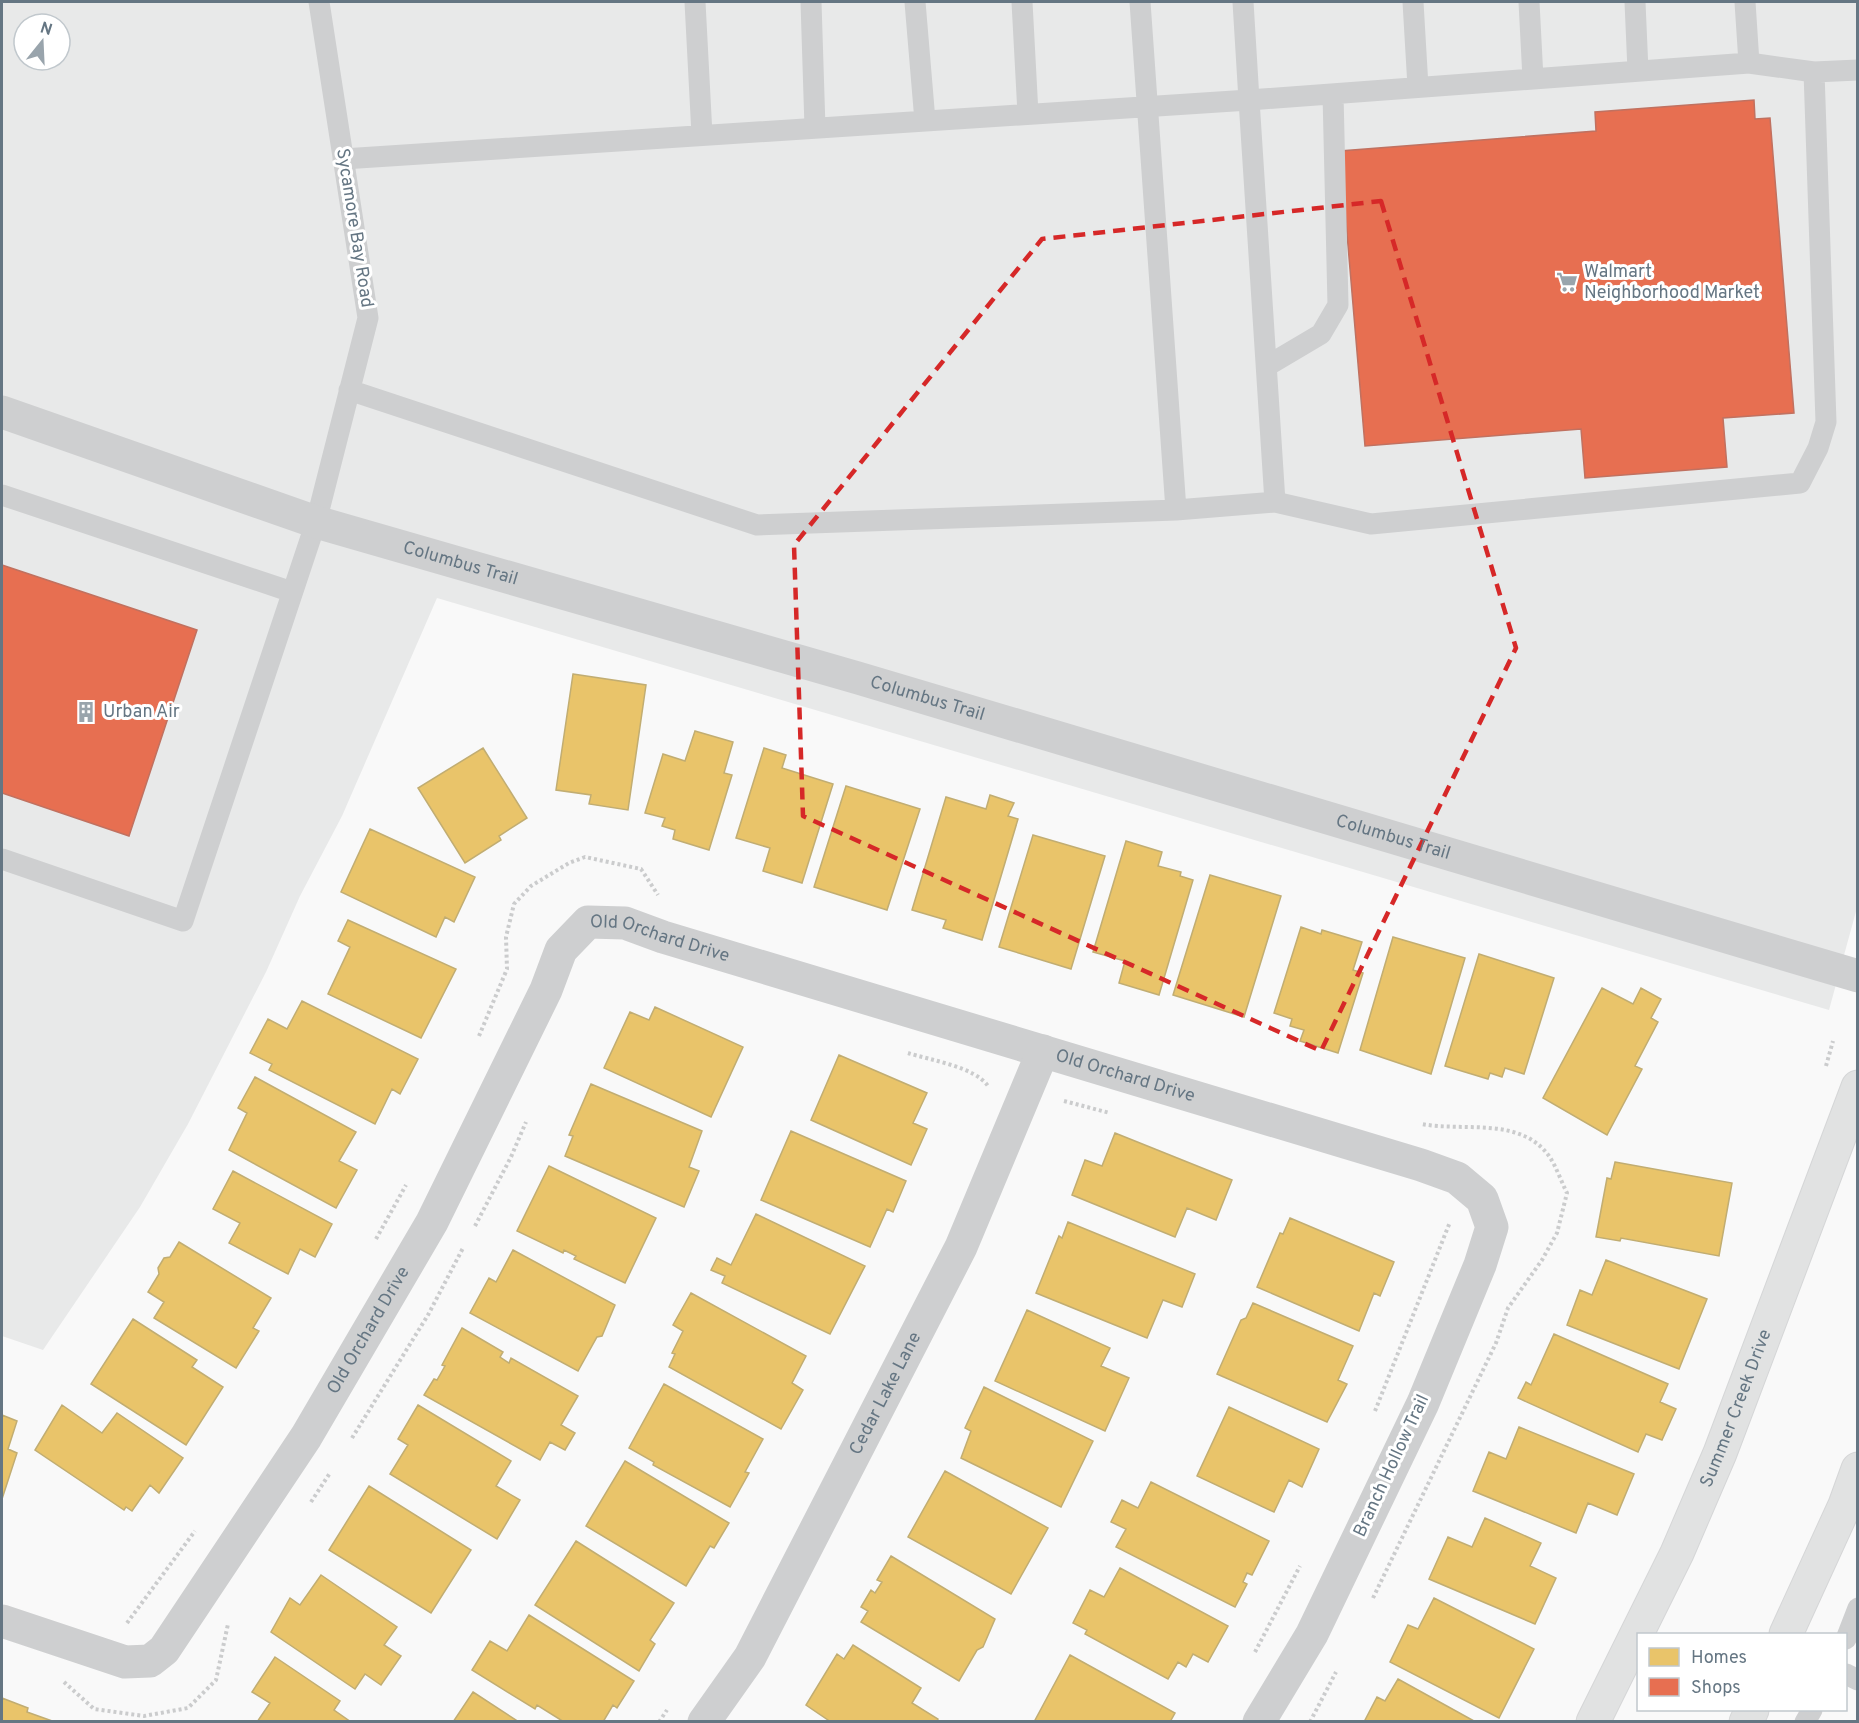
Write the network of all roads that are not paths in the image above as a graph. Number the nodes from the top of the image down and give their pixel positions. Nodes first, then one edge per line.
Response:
1 (319, 2) edge
2 (695, 2) edge
3 (811, 2) edge
4 (915, 2) edge
5 (1022, 2) edge
6 (1140, 2) edge
7 (1243, 2) edge
8 (1413, 2) edge
9 (1529, 2) edge
10 (1635, 2) edge
11 (1744, 2) edge
12 (1749, 63) junction
13 (1857, 70) edge
14 (1638, 71) junction
15 (1814, 72) junction
16 (1533, 79) junction
17 (1418, 87) junction
18 (1333, 94) junction
19 (1249, 100) junction
20 (1148, 107) junction
21 (1029, 114) junction
22 (925, 121) junction
23 (815, 128) junction
24 (702, 135) junction
25 (343, 159) junction
26 (1267, 366) junction
27 (349, 390) junction
28 (2, 412) edge
29 (2, 495) edge
30 (1275, 502) junction
31 (1176, 510) junction
32 (316, 522) junction
33 (292, 592) junction
34 (2, 859) edge
35 (1857, 976) edge
36 (1043, 1051) junction
37 (1857, 1087) edge
38 (1468, 1206) joint
39 (1857, 1469) edge
40 (1857, 1608) edge
41 (2, 1621) edge
42 (1637, 1633) edge
43 (1637, 1633) edge
44 (1787, 1633) edge
45 (1847, 1635) edge
46 (704, 1722) edge
47 (1259, 1722) edge
48 (1593, 1722) edge

1 - 25 lane, Sycamore Bay Road
2 - 24 lane
3 - 23 lane
4 - 22 lane
5 - 21 lane
6 - 20 lane
7 - 19 lane
8 - 17 lane
9 - 16 lane
10 - 14 lane
11 - 12 lane
12 - 14 lane
12 - 15 lane
13 - 15 lane
14 - 16 lane
15 - 30 lane
16 - 17 lane
17 - 18 lane
18 - 19 lane
18 - 26 lane
19 - 20 lane
19 - 26 lane
20 - 21 lane
20 - 31 lane
21 - 22 lane
22 - 23 lane
23 - 24 lane
24 - 25 lane
25 - 27 lane, Sycamore Bay Road
26 - 30 lane
27 - 31 lane
27 - 32 lane, Sycamore Bay Road
28 - 32 street, Columbus Trail
29 - 33 lane
30 - 31 lane
32 - 33 lane, Sycamore Bay Road
32 - 35 street, Columbus Trail
33 - 34 lane, Sycamore Bay Road
36 - 38 street, Old Orchard Drive
36 - 41 street, Old Orchard Drive
36 - 46 street, Cedar Lake Lane
37 - 42 main road, Summer Creek Drive
38 - 47 street, Branch Hollow Trail
39 - 44 main road
40 - 45 lane
43 - 48 main road, Summer Creek Drive

